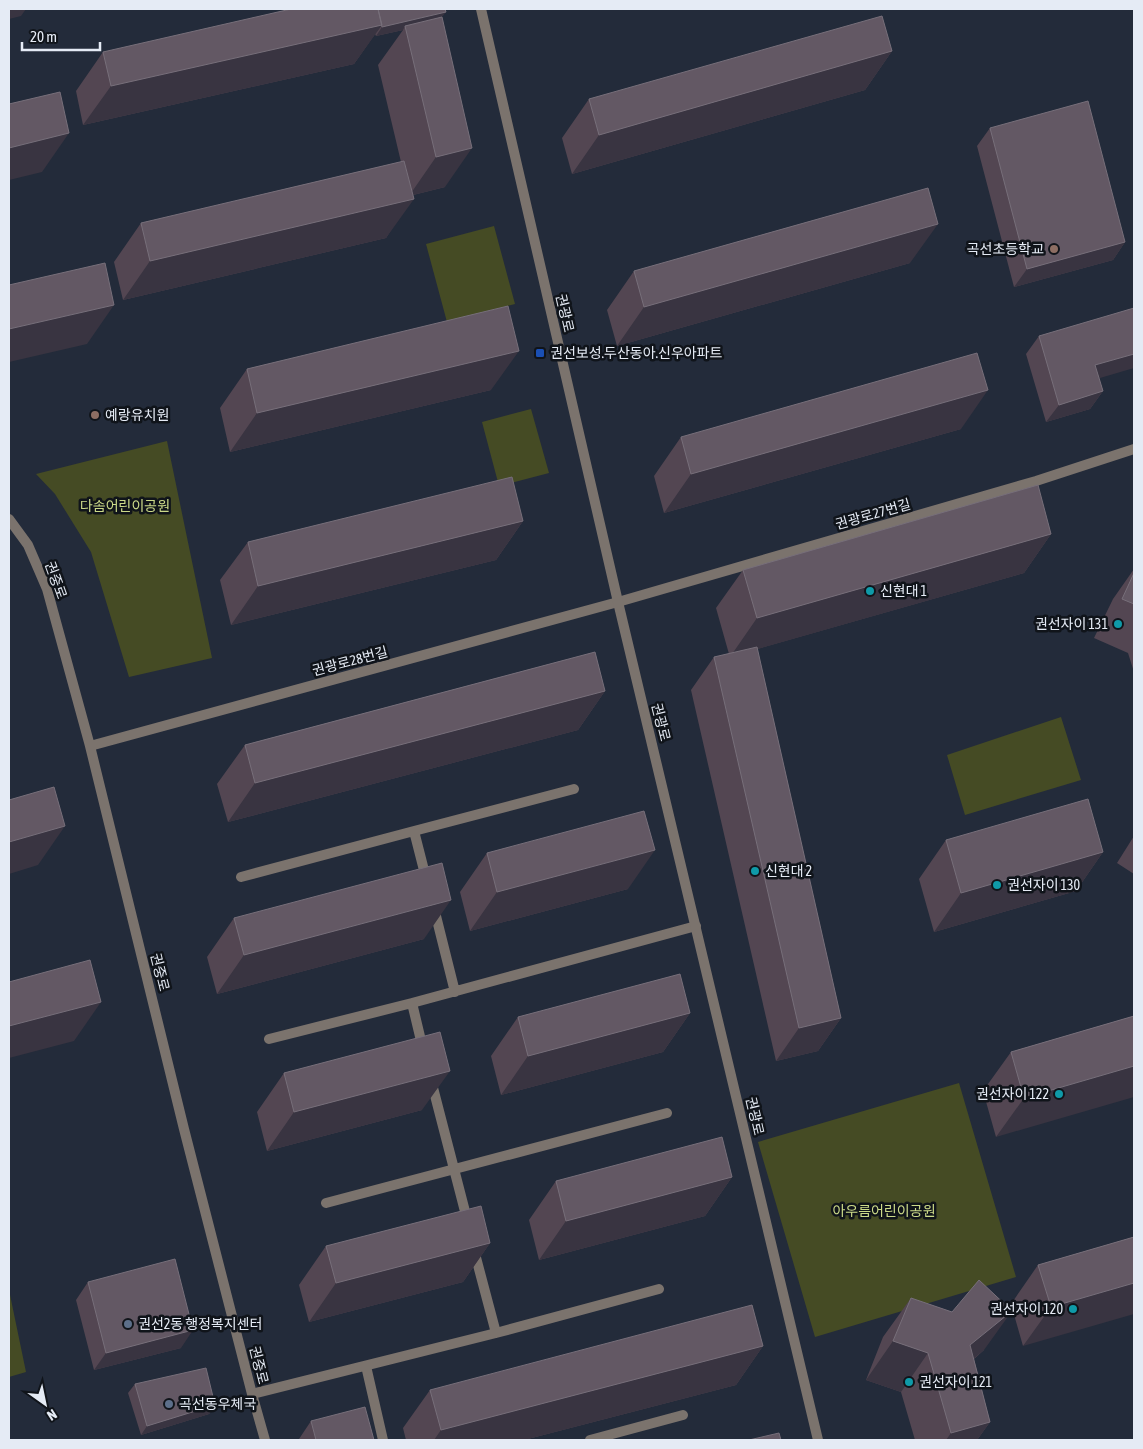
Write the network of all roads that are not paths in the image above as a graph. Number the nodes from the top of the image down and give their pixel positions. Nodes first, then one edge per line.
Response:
1 (481, 9) edge
2 (1134, 449) edge
3 (9, 519) edge
4 (618, 602) junction
5 (90, 746) junction
6 (574, 789) dead end
7 (414, 831) junction
8 (241, 877) dead end
9 (696, 926) junction
10 (455, 992) junction
11 (412, 1003) junction
12 (269, 1039) dead end
13 (667, 1113) dead end
14 (454, 1169) junction
15 (326, 1203) dead end
16 (660, 1289) dead end
17 (496, 1333) junction
18 (366, 1366) junction
19 (252, 1394) junction
20 (683, 1415) edge
21 (266, 1440) edge
22 (383, 1440) edge
23 (590, 1440) edge
24 (818, 1440) edge

1 - 4 street, 권광로
2 - 4 street, 권광로27번길
3 - 5 street, 권중로
4 - 5 street, 권광로28번길
4 - 9 street, 권광로
5 - 19 street, 권중로
6 - 7 street
7 - 8 street
7 - 10 street
9 - 10 street
9 - 24 street, 권광로
10 - 11 street
11 - 12 street
11 - 14 street
13 - 14 street
14 - 15 street
14 - 17 street
16 - 17 street
17 - 18 street
18 - 19 street
18 - 22 street
19 - 21 street, 권중로
20 - 23 street

